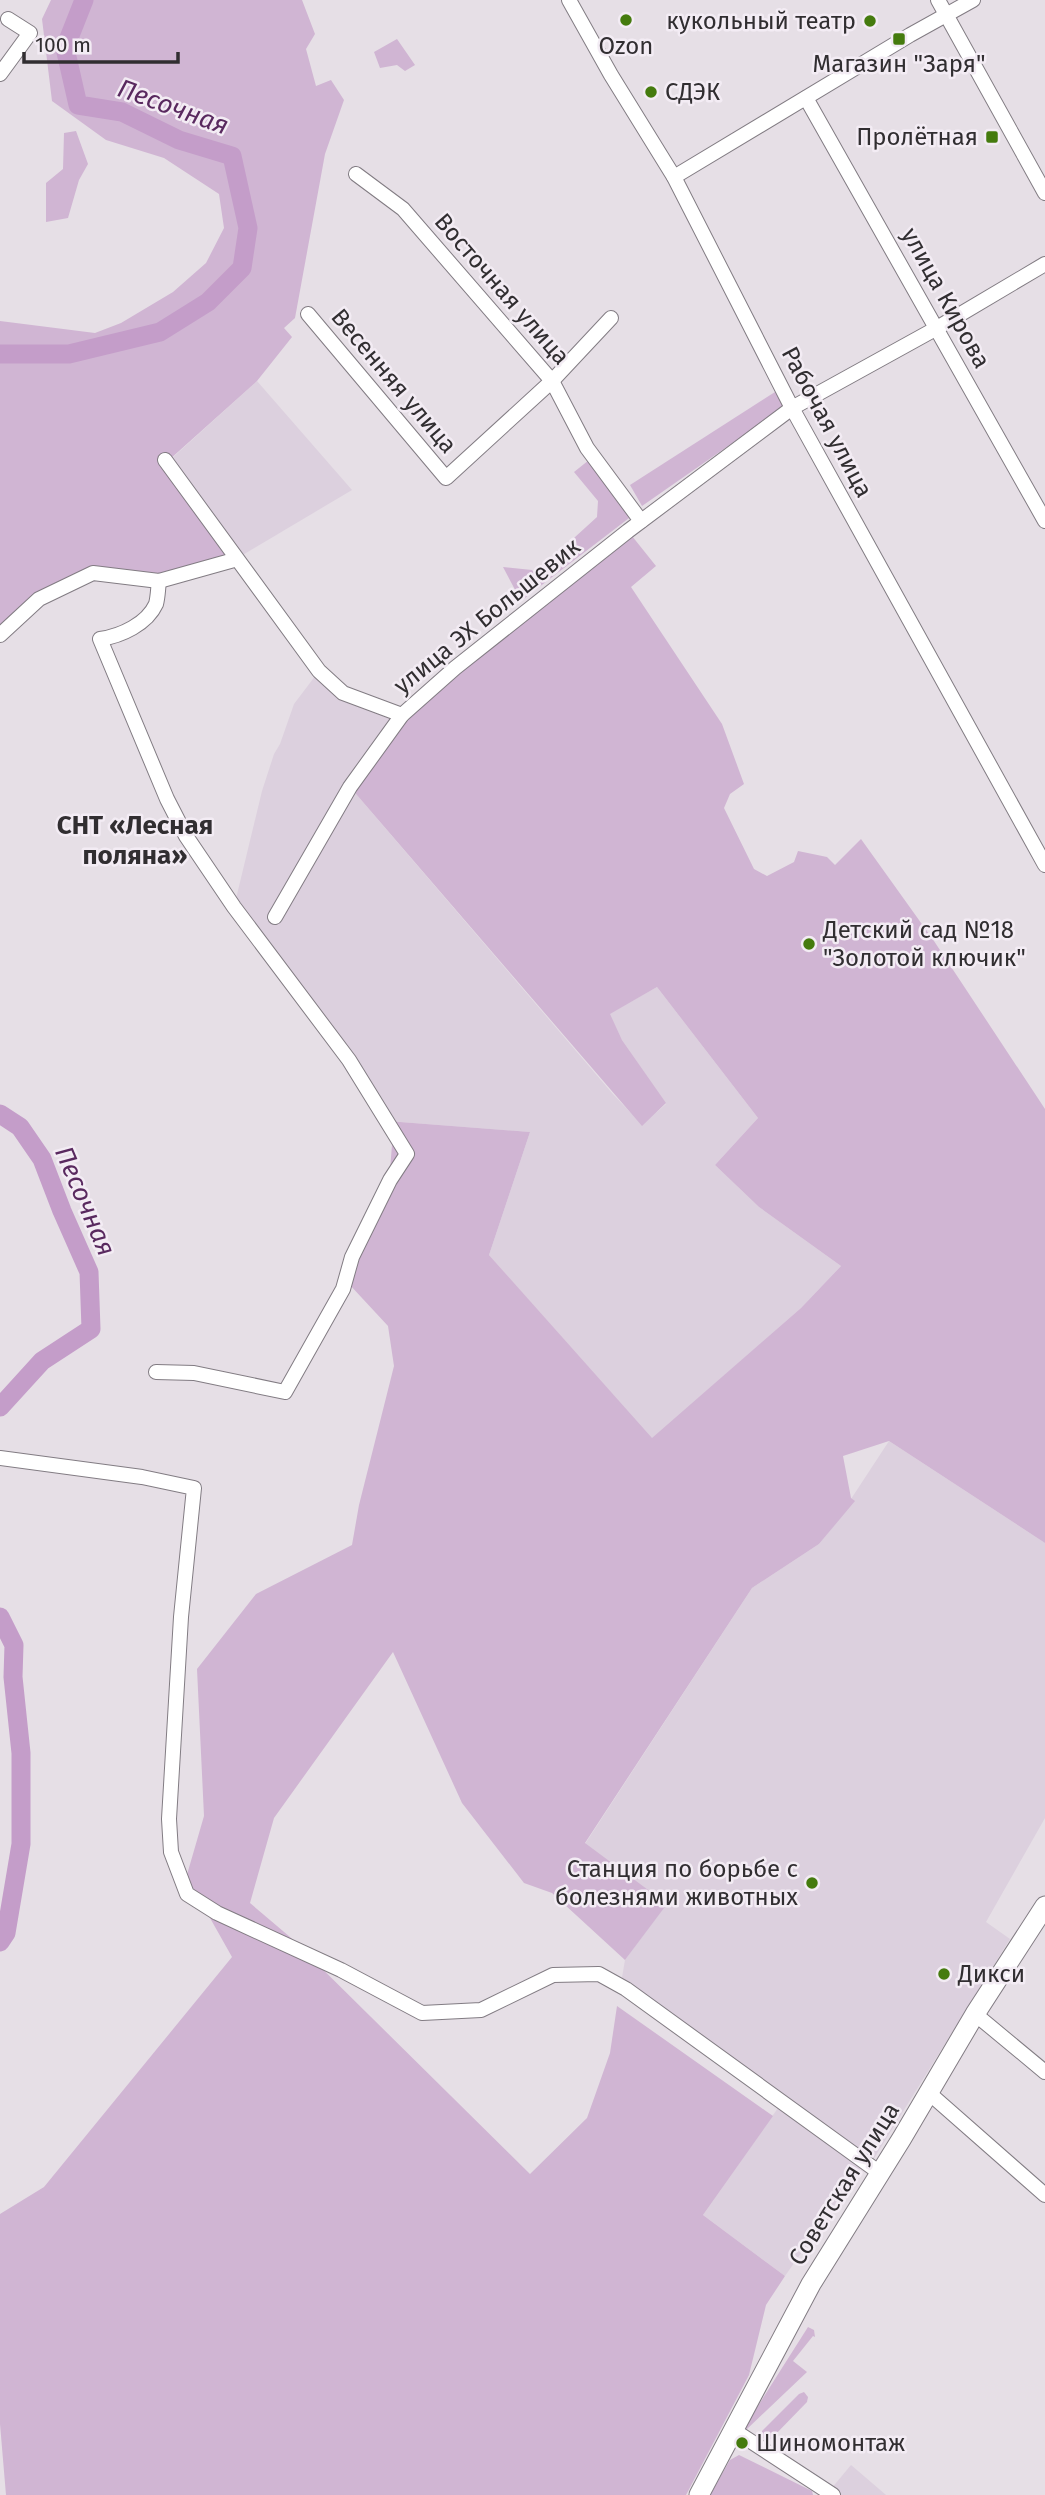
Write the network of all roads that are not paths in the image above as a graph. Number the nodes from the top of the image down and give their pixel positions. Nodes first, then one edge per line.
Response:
1 (569, 0) edge
2 (937, 0) edge
3 (974, 0) edge
4 (945, 15) junction
5 (8, 19) dead end
6 (0, 74) edge
7 (806, 98) junction
8 (356, 174) dead end
9 (674, 177) junction
10 (1045, 193) edge
11 (1045, 264) edge
12 (308, 314) dead end
13 (611, 318) dead end
14 (937, 328) junction
15 (552, 381) junction
16 (792, 408) junction
17 (165, 460) dead end
18 (641, 521) junction
19 (1045, 521) edge
20 (234, 560) dead end
21 (159, 581) junction
22 (0, 635) edge
23 (402, 715) junction
24 (1045, 865) edge
25 (275, 917) dead end
26 (156, 1372) dead end
27 (0, 1458) edge
28 (1043, 1914) edge
29 (975, 2014) junction
30 (1045, 2072) edge
31 (929, 2093) junction
32 (880, 2173) junction
33 (1045, 2195) edge
34 (735, 2431) junction
35 (699, 2495) edge
36 (833, 2495) edge

1 - 9 street, Рабочая улица
2 - 4 street
3 - 4 street
4 - 7 street
4 - 10 street
5 - 6 street
7 - 9 street
7 - 14 street, улица Кирова
8 - 15 street, Восточная улица
9 - 16 street, Рабочая улица
11 - 14 street, улица ЭХ Большевик
12 - 15 street, Весенняя улица
13 - 15 street
14 - 16 street, улица ЭХ Большевик
14 - 19 street, улица Кирова
15 - 18 street, Восточная улица
16 - 18 street, улица ЭХ Большевик
16 - 24 street, Рабочая улица
17 - 23 street
18 - 23 street, улица ЭХ Большевик
20 - 21 street
21 - 22 street
21 - 26 street
23 - 25 street, улица ЭХ Большевик
27 - 32 street
28 - 29 main road, Советская улица
29 - 30 street
29 - 31 main road, Советская улица
31 - 32 main road, Советская улица
31 - 33 street
32 - 34 main road, Советская улица
34 - 35 main road, Советская улица
34 - 36 street

